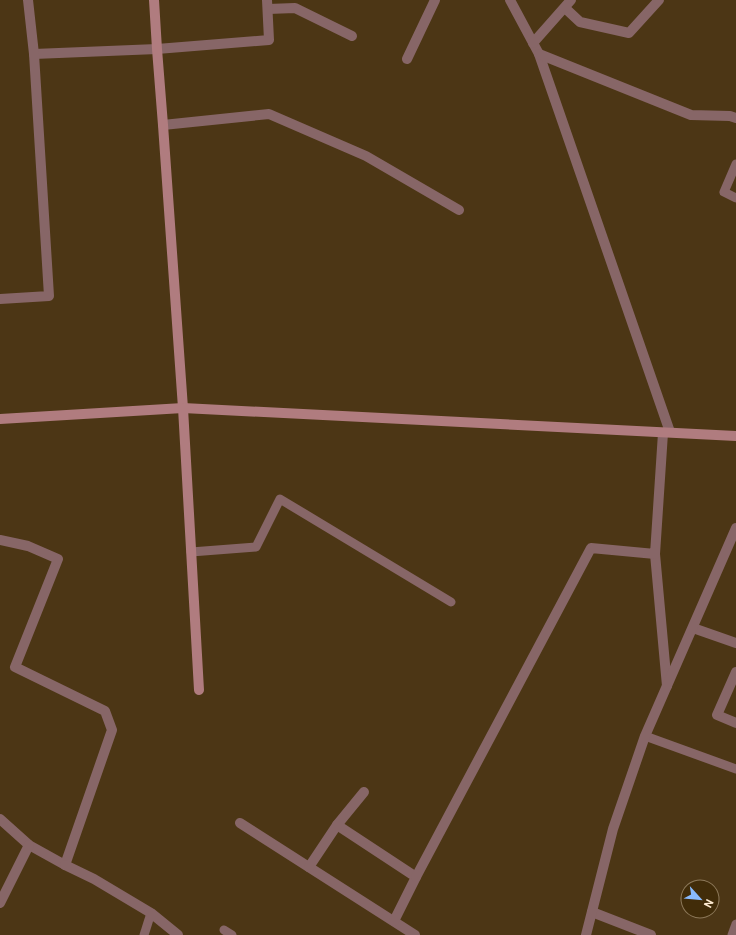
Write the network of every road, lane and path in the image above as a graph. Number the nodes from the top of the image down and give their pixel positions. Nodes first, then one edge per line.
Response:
1 (28, 0) edge
2 (154, 0) edge
3 (435, 0) edge
4 (658, 0) edge
5 (510, 1) edge
6 (267, 4) edge
7 (568, 4) edge
8 (352, 36) dead end
9 (533, 43) junction
10 (157, 49) junction
11 (34, 54) junction
12 (538, 54) junction
13 (407, 59) dead end
14 (736, 118) edge
15 (163, 125) junction
16 (736, 164) edge
17 (736, 198) edge
18 (459, 210) dead end
19 (0, 299) edge
20 (183, 408) junction
21 (0, 419) edge
22 (666, 432) junction
23 (736, 436) edge
24 (736, 528) edge
25 (0, 540) edge
26 (191, 552) junction
27 (655, 554) junction
28 (451, 602) dead end
29 (693, 628) junction
30 (736, 644) edge
31 (736, 672) edge
32 (667, 686) junction
33 (199, 690) dead end
34 (736, 723) edge
35 (645, 736) junction
36 (736, 770) edge
37 (364, 792) dead end
38 (0, 819) edge
39 (240, 823) dead end
40 (337, 825) junction
41 (29, 845) junction
42 (65, 865) junction
43 (309, 867) junction
44 (416, 876) junction
45 (0, 903) edge
46 (592, 912) junction
47 (151, 914) junction
48 (394, 921) junction
49 (736, 924) edge
50 (144, 935) edge
51 (178, 935) edge
52 (415, 935) edge
53 (586, 935) edge
54 (651, 935) edge
55 (732, 935) edge

1 - 11 street
2 - 10 street
3 - 13 street
4 - 7 street
5 - 9 street
6 - 8 street
6 - 10 street
7 - 9 street
9 - 12 street
10 - 11 street
10 - 15 street
11 - 19 street
12 - 14 street
12 - 22 street
15 - 18 street
15 - 20 street
16 - 17 lane
20 - 21 street
20 - 22 street
20 - 26 street
22 - 23 street
22 - 27 street
24 - 29 street
25 - 42 street
26 - 28 lane
26 - 33 street
27 - 32 street
27 - 44 street
29 - 30 street
29 - 32 street
31 - 34 street
32 - 35 street
35 - 36 lane
35 - 46 street
37 - 40 street
38 - 41 street
39 - 43 street
40 - 43 street
40 - 44 street
41 - 42 street
41 - 45 street
42 - 47 street
43 - 48 street
44 - 48 street
46 - 53 street
46 - 54 street
47 - 50 lane
47 - 51 street
48 - 52 street
49 - 55 lane

